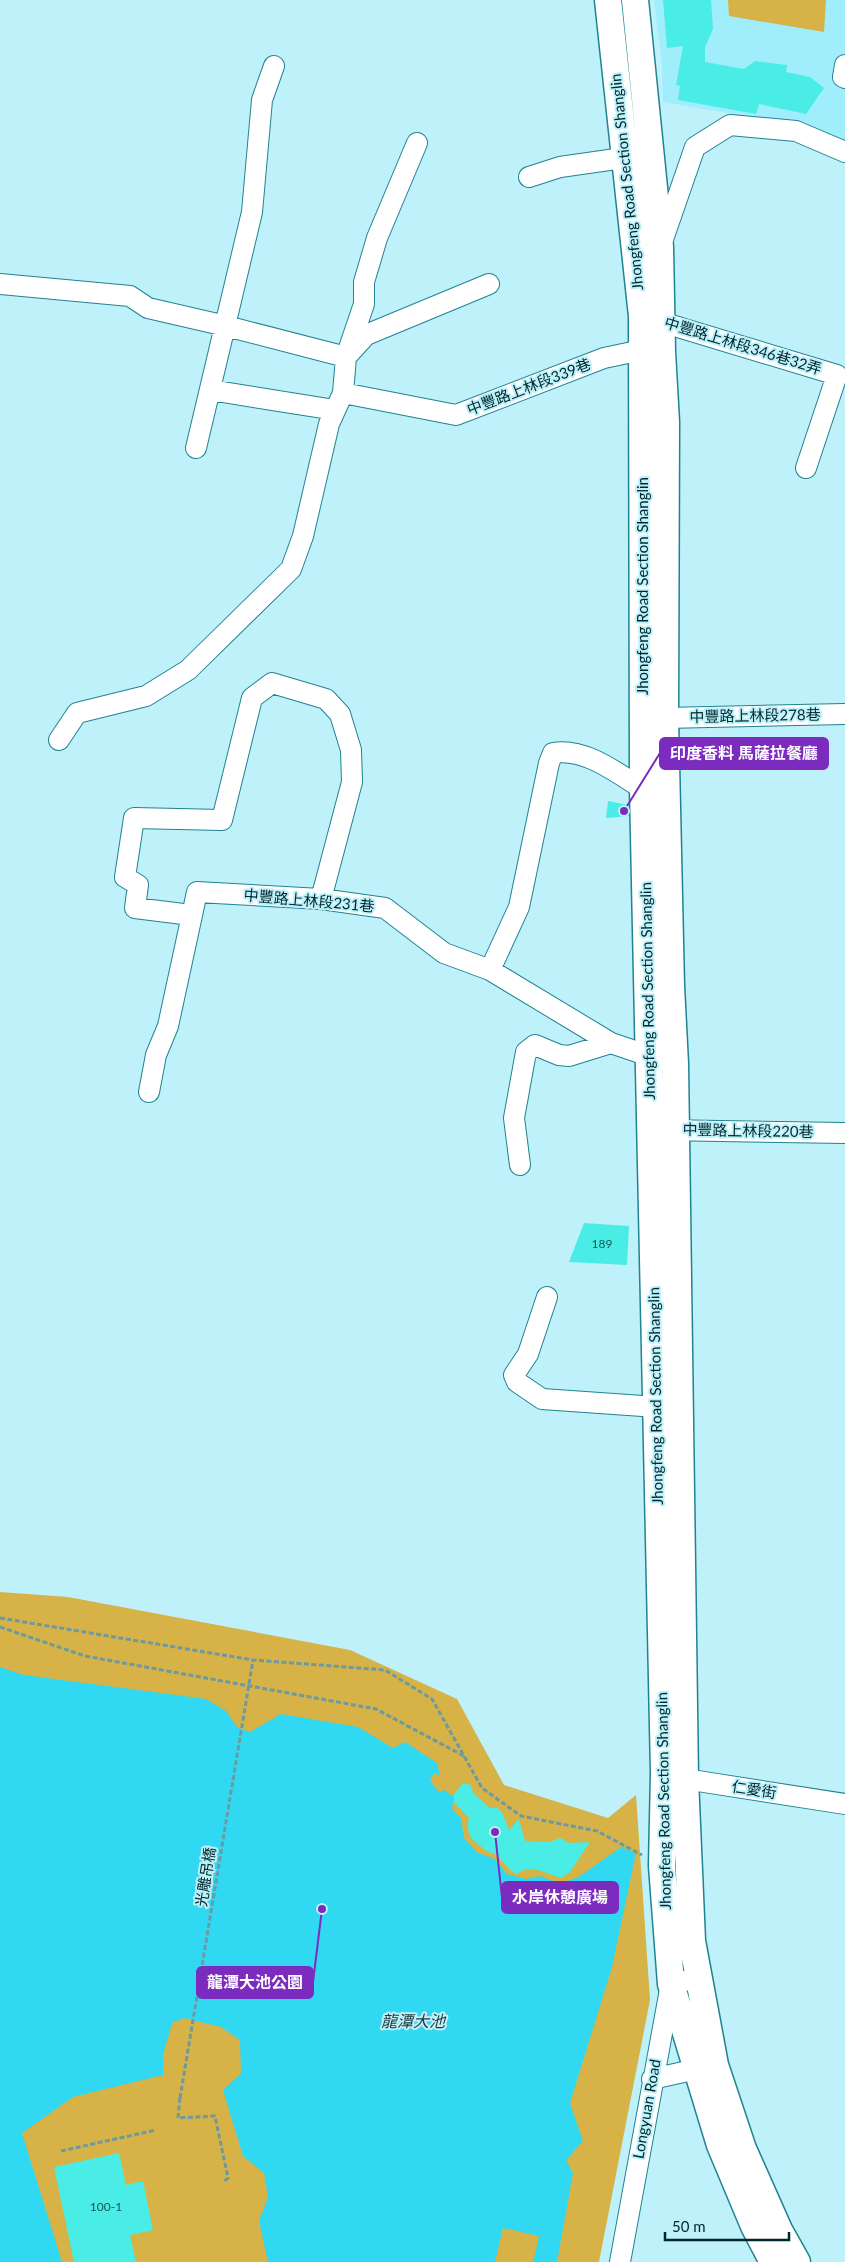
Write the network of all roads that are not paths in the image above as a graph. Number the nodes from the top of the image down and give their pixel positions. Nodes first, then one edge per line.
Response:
1 (608, 0) edge
2 (635, 0) edge
3 (845, 65) edge
4 (274, 66) dead end
5 (845, 78) edge
6 (418, 143) dead end
7 (845, 152) edge
8 (623, 158) junction
9 (529, 177) dead end
10 (660, 247) junction
11 (0, 284) edge
12 (488, 284) dead end
13 (652, 318) junction
14 (226, 326) junction
15 (652, 351) junction
16 (346, 357) junction
17 (210, 390) junction
18 (339, 402) junction
19 (196, 448) dead end
20 (806, 468) dead end
21 (845, 714) edge
22 (664, 718) junction
23 (59, 740) dead end
24 (643, 789) junction
25 (321, 899) junction
26 (191, 915) junction
27 (490, 970) junction
28 (611, 1043) junction
29 (649, 1057) junction
30 (675, 1064) junction
31 (149, 1092) dead end
32 (662, 1130) junction
33 (845, 1133) edge
34 (520, 1165) dead end
35 (547, 1297) dead end
36 (657, 1406) junction
37 (674, 1776) junction
38 (845, 1804) edge
39 (698, 1978) junction
40 (671, 1984) junction
41 (697, 2070) junction
42 (652, 2079) junction
43 (620, 2262) edge
44 (773, 2262) edge
45 (797, 2262) edge

1 - 8 main road, Jhongfeng Road Section Shanglin
2 - 10 main road, Jhongfeng Road Section Shanglin
3 - 5 street
4 - 14 street
6 - 16 street
7 - 10 street
8 - 9 street
8 - 13 main road, Jhongfeng Road Section Shanglin
10 - 13 main road, Jhongfeng Road Section Shanglin
11 - 14 street
12 - 16 street
13 - 15 main road, Jhongfeng Road Section Shanglin
13 - 20 street, 中豐路上林段346巷32弄
14 - 16 street
14 - 17 street
15 - 18 street, 中豐路上林段339巷
15 - 22 main road, Jhongfeng Road Section Shanglin
15 - 24 main road, Jhongfeng Road Section Shanglin
16 - 18 street
17 - 18 street, 中豐路上林段339巷
17 - 19 street
18 - 23 street
21 - 22 street, 中豐路上林段278巷
22 - 30 main road, Jhongfeng Road Section Shanglin
24 - 27 street
24 - 29 main road, Jhongfeng Road Section Shanglin
25 - 26 street, 中豐路上林段231巷
25 - 26 street
25 - 27 street, 中豐路上林段231巷
26 - 31 street, 中豐路上林段231巷
27 - 28 street, 中豐路上林段231巷
28 - 29 street, 中豐路上林段231巷
28 - 34 street
29 - 30 street, 中豐路上林段231巷
29 - 32 main road, Jhongfeng Road Section Shanglin
30 - 32 main road, Jhongfeng Road Section Shanglin
32 - 33 street, 中豐路上林段220巷
32 - 36 main road, Jhongfeng Road Section Shanglin
32 - 37 main road, Jhongfeng Road Section Shanglin
35 - 36 street
36 - 37 main road, Jhongfeng Road Section Shanglin
37 - 38 street, 仁愛街
37 - 39 main road, Jhongfeng Road Section Shanglin
37 - 40 main road, Jhongfeng Road Section Shanglin
39 - 40 street
39 - 45 main road, Jhongfeng Road Section Shanglin
40 - 41 main road, Jhongfeng Road Section Shanglin
40 - 42 street, Longyuan Road
41 - 42 street
41 - 44 main road, Jhongfeng Road Section Shanglin
42 - 43 street, Longyuan Road

